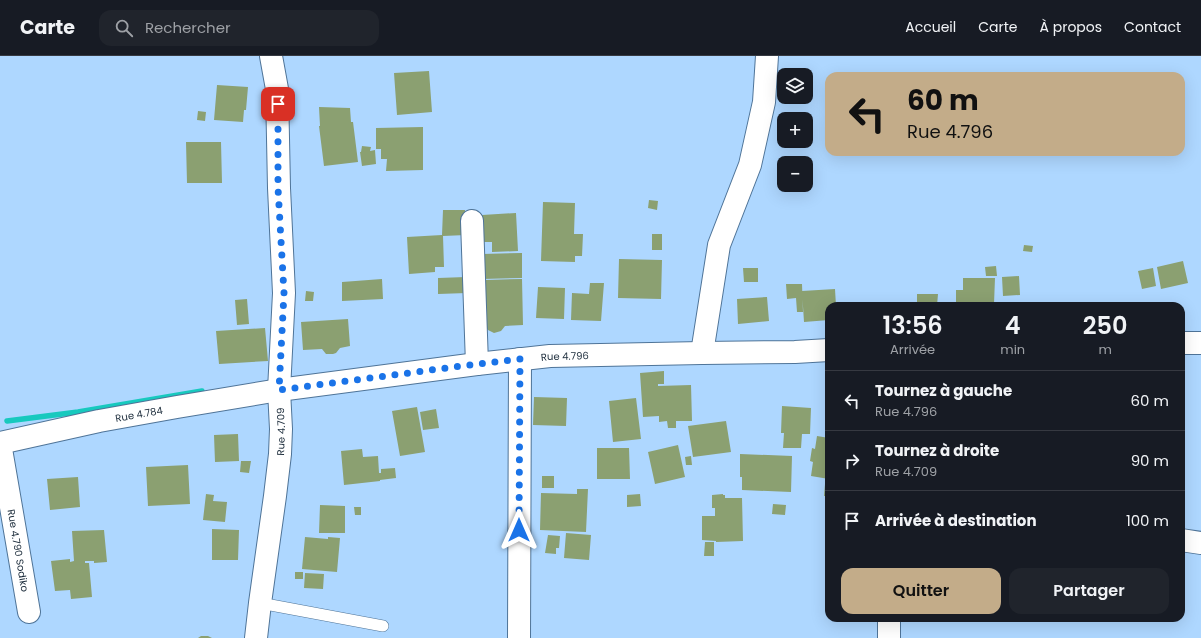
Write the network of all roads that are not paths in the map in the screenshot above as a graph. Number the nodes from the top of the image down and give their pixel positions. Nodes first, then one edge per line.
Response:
1 (271, 56) edge
2 (767, 56) edge
3 (472, 221) dead end
4 (1185, 343) edge
5 (1201, 343) edge
6 (825, 350) edge
7 (702, 353) junction
8 (520, 359) junction
9 (477, 364) junction
10 (279, 390) junction
11 (0, 443) edge
12 (1185, 541) edge
13 (1201, 543) edge
14 (260, 603) junction
15 (29, 612) dead end
16 (889, 622) edge
17 (383, 626) dead end
18 (256, 638) edge
19 (519, 638) edge
20 (889, 638) edge

1 - 10 street, Rue 4.709
2 - 7 street
3 - 9 street
4 - 5 street
6 - 7 street, Rue 4.796
7 - 8 street, Rue 4.796
8 - 9 street, Rue 4.796
8 - 19 street
9 - 10 street, Rue 4.796
10 - 11 street, Rue 4.784
10 - 14 street, Rue 4.709
11 - 15 street, Rue 4.790 Sodiko
12 - 13 street
14 - 17 lane
14 - 18 street, Rue 4.709
16 - 20 street

